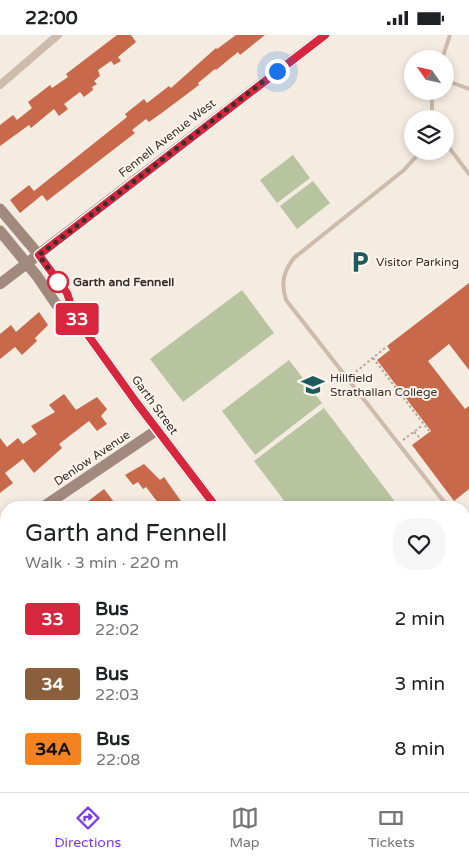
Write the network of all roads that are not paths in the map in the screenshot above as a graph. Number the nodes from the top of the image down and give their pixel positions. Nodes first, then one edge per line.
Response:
1 (325, 35) edge
2 (450, 35) edge
3 (56, 36) edge
4 (445, 50) edge
5 (454, 83) edge
6 (0, 85) edge
7 (469, 89) edge
8 (454, 154) edge
9 (413, 160) edge
10 (469, 174) edge
11 (0, 209) edge
12 (0, 231) edge
13 (39, 255) junction
14 (27, 264) junction
15 (0, 284) edge
16 (75, 317) junction
17 (157, 430) junction
18 (61, 501) edge
19 (211, 501) edge
20 (443, 501) edge

1 - 13 main road, Fennell Avenue West
2 - 4 lane
3 - 6 street
5 - 7 lane
8 - 10 lane
9 - 20 lane
11 - 13 main road, Garth Street
12 - 14 main road, Garth Street
13 - 14 main road, Fennell Avenue West
13 - 16 main road, Garth Street
14 - 15 main road, Fennell Avenue West
14 - 16 main road, Garth Street
16 - 17 main road, Garth Street
17 - 18 main road, Denlow Avenue
17 - 19 main road, Garth Street

